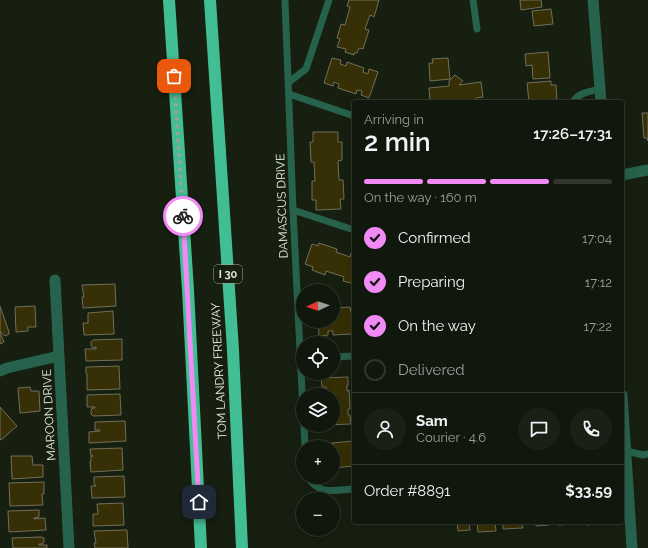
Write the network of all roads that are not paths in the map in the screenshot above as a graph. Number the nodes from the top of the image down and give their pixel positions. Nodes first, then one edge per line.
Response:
1 (169, 0) edge
2 (210, 0) edge
3 (286, 0) edge
4 (329, 0) edge
5 (473, 0) edge
6 (593, 0) edge
7 (477, 29) dead end
8 (289, 82) junction
9 (600, 89) junction
10 (289, 94) junction
11 (574, 100) edge
12 (601, 100) edge
13 (352, 115) edge
14 (648, 170) edge
15 (624, 175) edge
16 (293, 210) junction
17 (352, 229) edge
18 (55, 280) dead end
19 (300, 336) edge
20 (59, 356) junction
21 (352, 356) edge
22 (340, 357) edge
23 (0, 371) edge
24 (624, 450) edge
25 (648, 454) edge
26 (312, 484) edge
27 (352, 489) edge
28 (69, 548) edge
29 (201, 548) edge
30 (242, 548) edge
31 (632, 548) edge

1 - 29 highway
2 - 30 highway, TOM LANDRY FREEWAY / I 30
3 - 8 lane, DAMASCUS DRIVE
4 - 8 lane
5 - 7 lane
6 - 9 street
8 - 10 lane, DAMASCUS DRIVE
9 - 11 lane
9 - 12 street
10 - 13 lane
10 - 16 lane, DAMASCUS DRIVE
14 - 15 street
16 - 17 lane
16 - 19 lane, DAMASCUS DRIVE
18 - 20 street, MAROON DRIVE
20 - 23 street
20 - 28 street, MAROON DRIVE
21 - 22 lane
24 - 25 lane
24 - 31 street
26 - 27 lane

